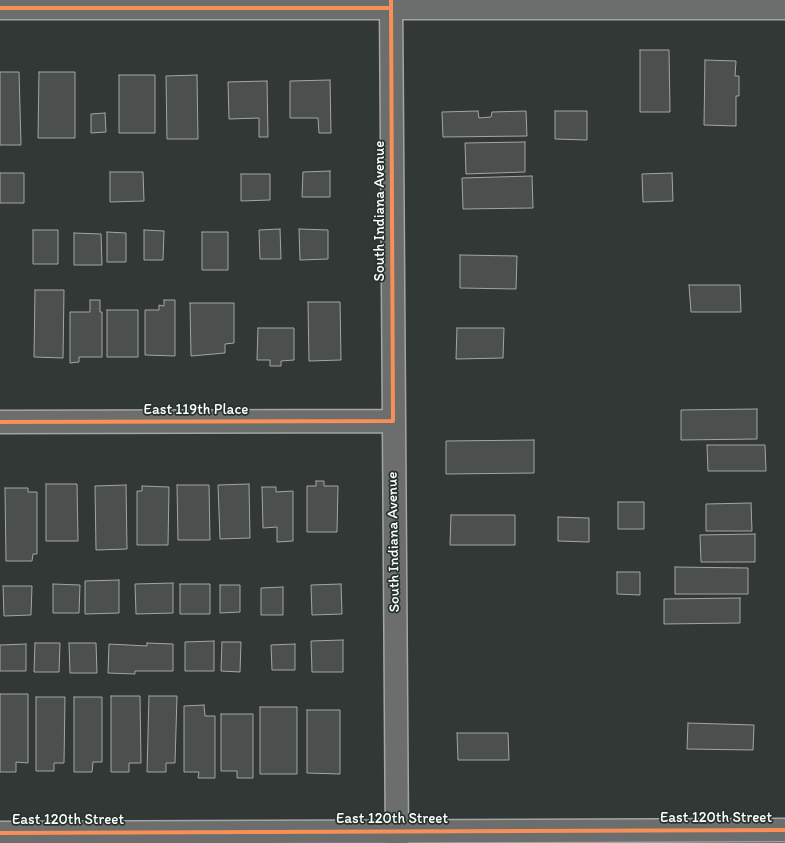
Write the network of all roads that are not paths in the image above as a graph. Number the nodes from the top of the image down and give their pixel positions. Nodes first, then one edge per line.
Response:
1 (391, 4) edge
2 (0, 8) edge
3 (785, 8) edge
4 (0, 422) edge
5 (393, 422) junction
6 (785, 830) edge
7 (0, 833) edge
8 (397, 837) edge

1 - 2 street
1 - 3 street
1 - 5 street, South Indiana Avenue
4 - 5 street, East 119th Place
5 - 8 street, South Indiana Avenue
6 - 8 street, East 120th Street
7 - 8 street, East 120th Street

